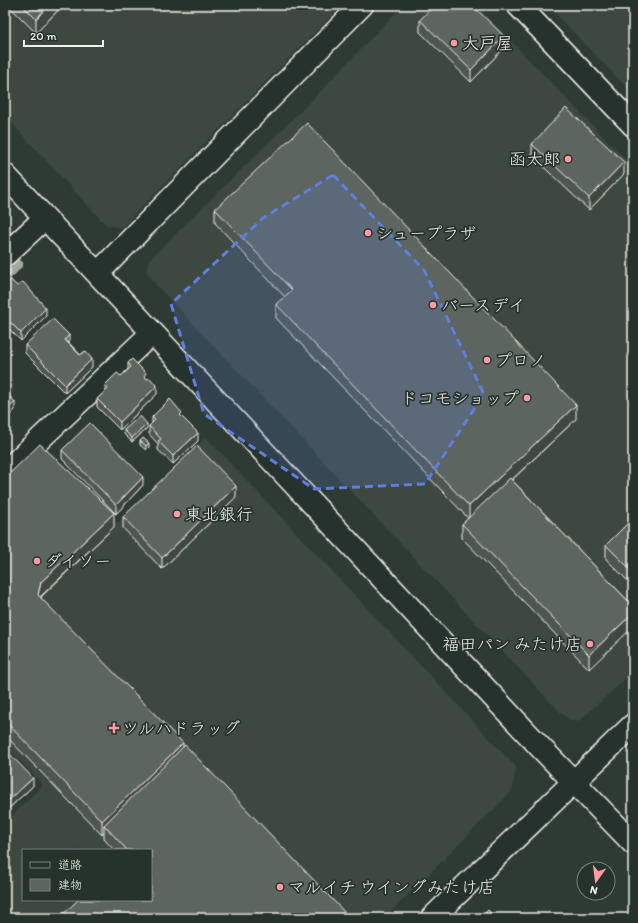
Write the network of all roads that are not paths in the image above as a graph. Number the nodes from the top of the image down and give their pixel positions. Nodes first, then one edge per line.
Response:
1 (362, 5) edge
2 (518, 5) edge
3 (633, 125) edge
4 (5, 175) edge
5 (45, 218) junction
6 (5, 255) edge
7 (98, 273) junction
8 (152, 334) junction
9 (5, 472) edge
10 (633, 725) edge
11 (573, 781) junction
12 (633, 843) edge
13 (432, 918) edge

1 - 7 street
2 - 3 street
4 - 5 street
5 - 6 street
5 - 7 street
7 - 8 street
8 - 9 street
8 - 11 street
10 - 11 street
11 - 12 street
11 - 13 street

